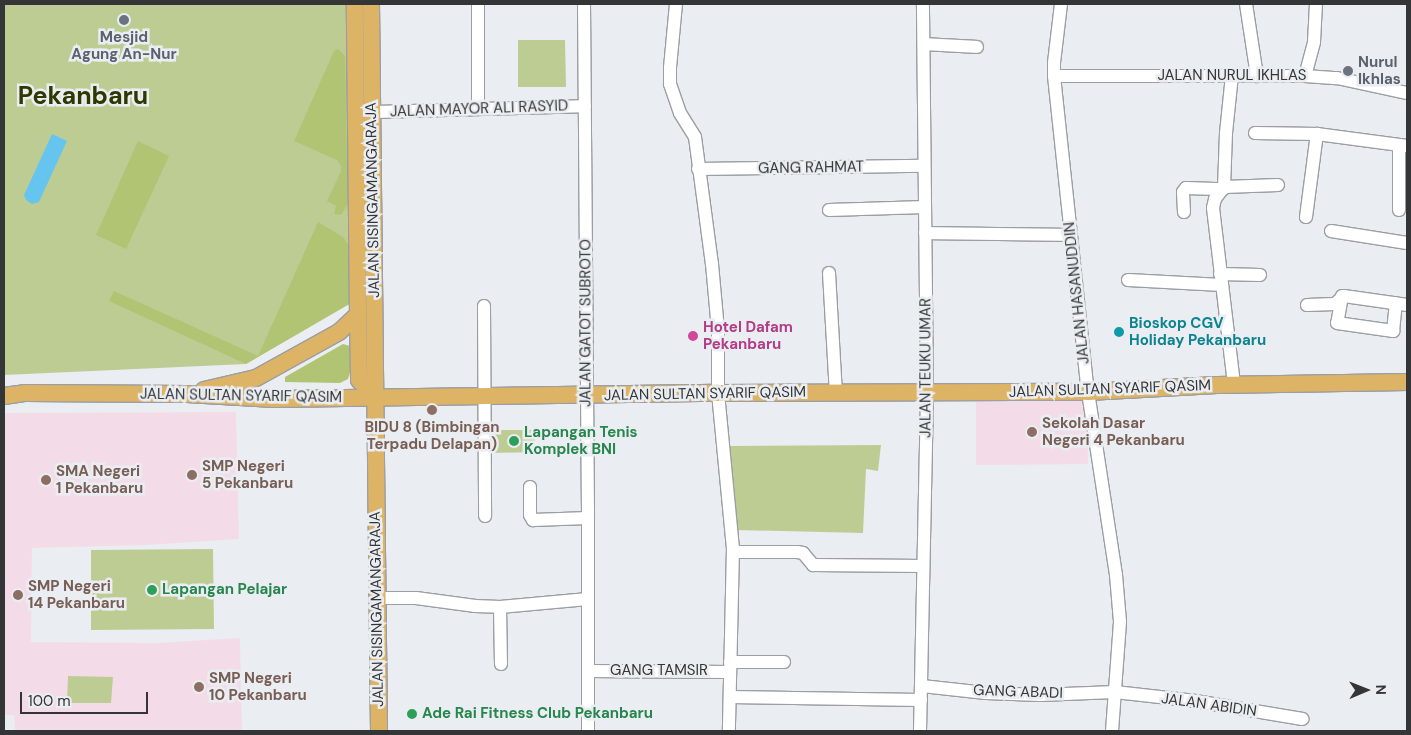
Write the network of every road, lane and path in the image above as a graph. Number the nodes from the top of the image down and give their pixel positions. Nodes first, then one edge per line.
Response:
1 (355, 4) edge
2 (371, 4) edge
3 (478, 4) edge
4 (584, 4) edge
5 (676, 4) edge
6 (923, 4) edge
7 (1061, 4) edge
8 (1246, 4) edge
9 (1316, 4) edge
10 (924, 44) junction
11 (977, 47) dead end
12 (1054, 76) junction
13 (1232, 76) junction
14 (1257, 76) junction
15 (1305, 76) junction
16 (1407, 93) edge
17 (585, 106) junction
18 (478, 109) junction
19 (372, 112) junction
20 (1255, 133) dead end
21 (1317, 134) junction
22 (357, 138) junction
23 (1403, 145) edge
24 (924, 166) junction
25 (698, 169) junction
26 (1278, 185) dead end
27 (1223, 188) junction
28 (925, 207) junction
29 (829, 210) dead end
30 (1399, 210) dead end
31 (1184, 212) dead end
32 (1306, 217) dead end
33 (1331, 231) dead end
34 (925, 233) junction
35 (1071, 235) junction
36 (1407, 243) edge
37 (829, 273) dead end
38 (1260, 275) dead end
39 (1221, 279) junction
40 (1128, 280) dead end
41 (1342, 296) junction
42 (1402, 304) edge
43 (1307, 305) dead end
44 (484, 306) dead end
45 (358, 314) junction
46 (1407, 382) edge
47 (1234, 385) junction
48 (1088, 392) junction
49 (718, 393) junction
50 (836, 393) junction
51 (927, 393) junction
52 (187, 394) junction
53 (586, 395) junction
54 (4, 396) edge
55 (485, 396) junction
56 (375, 397) junction
57 (530, 487) dead end
58 (485, 516) dead end
59 (588, 518) junction
60 (733, 552) junction
61 (923, 566) junction
62 (377, 598) junction
63 (588, 599) junction
64 (500, 607) junction
65 (784, 662) dead end
66 (501, 664) dead end
67 (730, 667) junction
68 (588, 671) junction
69 (922, 686) junction
70 (1115, 692) junction
71 (730, 697) junction
72 (921, 700) junction
73 (1303, 719) dead end
74 (379, 731) edge
75 (588, 731) edge
76 (729, 731) edge
77 (920, 731) edge
78 (1112, 731) edge

1 - 22 main road, JALAN SISINGAMANGARAJA
2 - 19 main road, JALAN SISINGAMANGARAJA
3 - 18 street
4 - 17 street, JALAN GATOT SUBROTO
5 - 25 street
6 - 10 street, JALAN TEUKU UMAR
7 - 12 street, JALAN HASANUDDIN
8 - 14 street
9 - 15 street
10 - 11 street
10 - 24 street, JALAN TEUKU UMAR
12 - 13 street, JALAN NURUL IKHLAS
12 - 35 street, JALAN HASANUDDIN
13 - 14 street, JALAN NURUL IKHLAS
13 - 27 street
14 - 15 street, JALAN NURUL IKHLAS
15 - 16 street, JALAN NURUL IKHLAS
17 - 18 street, JALAN MAYOR ALI RASYID
17 - 53 street, JALAN GATOT SUBROTO
18 - 19 street, JALAN MAYOR ALI RASYID
19 - 22 main road
19 - 56 main road, JALAN SISINGAMANGARAJA
20 - 21 street
21 - 23 street
21 - 32 street
22 - 45 main road, JALAN SISINGAMANGARAJA
23 - 30 street
24 - 25 street, GANG RAHMAT
24 - 28 street, JALAN TEUKU UMAR
25 - 49 street
26 - 27 street
27 - 31 street
27 - 39 street
28 - 29 street
28 - 34 street, JALAN TEUKU UMAR
33 - 36 street
34 - 35 street
34 - 51 street, JALAN TEUKU UMAR
35 - 48 street, JALAN HASANUDDIN
37 - 50 street
38 - 39 street
39 - 40 street
39 - 47 street
41 - 42 street
41 - 42 street
41 - 43 street
44 - 55 street
45 - 52 main road, JALAN SISINGAMANGARAJA
45 - 56 main road, JALAN SISINGAMANGARAJA
46 - 47 main road, JALAN SULTAN SYARIF QASIM
47 - 48 main road, JALAN SULTAN SYARIF QASIM
48 - 51 main road, JALAN SULTAN SYARIF QASIM
48 - 70 street, JALAN HASANUDDIN
49 - 50 main road, JALAN SULTAN SYARIF QASIM
49 - 53 main road, JALAN SULTAN SYARIF QASIM
49 - 60 street
50 - 51 main road, JALAN SULTAN SYARIF QASIM
51 - 61 street, JALAN TEUKU UMAR
52 - 54 main road, JALAN SULTAN SYARIF QASIM
52 - 56 main road, JALAN SULTAN SYARIF QASIM
53 - 55 main road, JALAN SULTAN SYARIF QASIM
53 - 59 street, JALAN GATOT SUBROTO
55 - 56 main road, JALAN SULTAN SYARIF QASIM
55 - 58 street
56 - 62 main road, JALAN SISINGAMANGARAJA
57 - 59 street
59 - 63 street, JALAN GATOT SUBROTO
60 - 61 street
60 - 67 street
61 - 69 street, JALAN TEUKU UMAR
62 - 64 street
62 - 74 main road, JALAN SISINGAMANGARAJA
63 - 64 street
63 - 68 street, JALAN GATOT SUBROTO
64 - 66 street
65 - 67 street, GANG TAMSIR
67 - 68 street, GANG TAMSIR
67 - 71 street
68 - 75 street, JALAN GATOT SUBROTO
69 - 70 street, GANG ABADI
69 - 72 street, JALAN TEUKU UMAR
70 - 73 street, JALAN ABIDIN
70 - 78 street, JALAN HASANUDDIN
71 - 72 street
71 - 76 street
72 - 77 street, JALAN TEUKU UMAR

